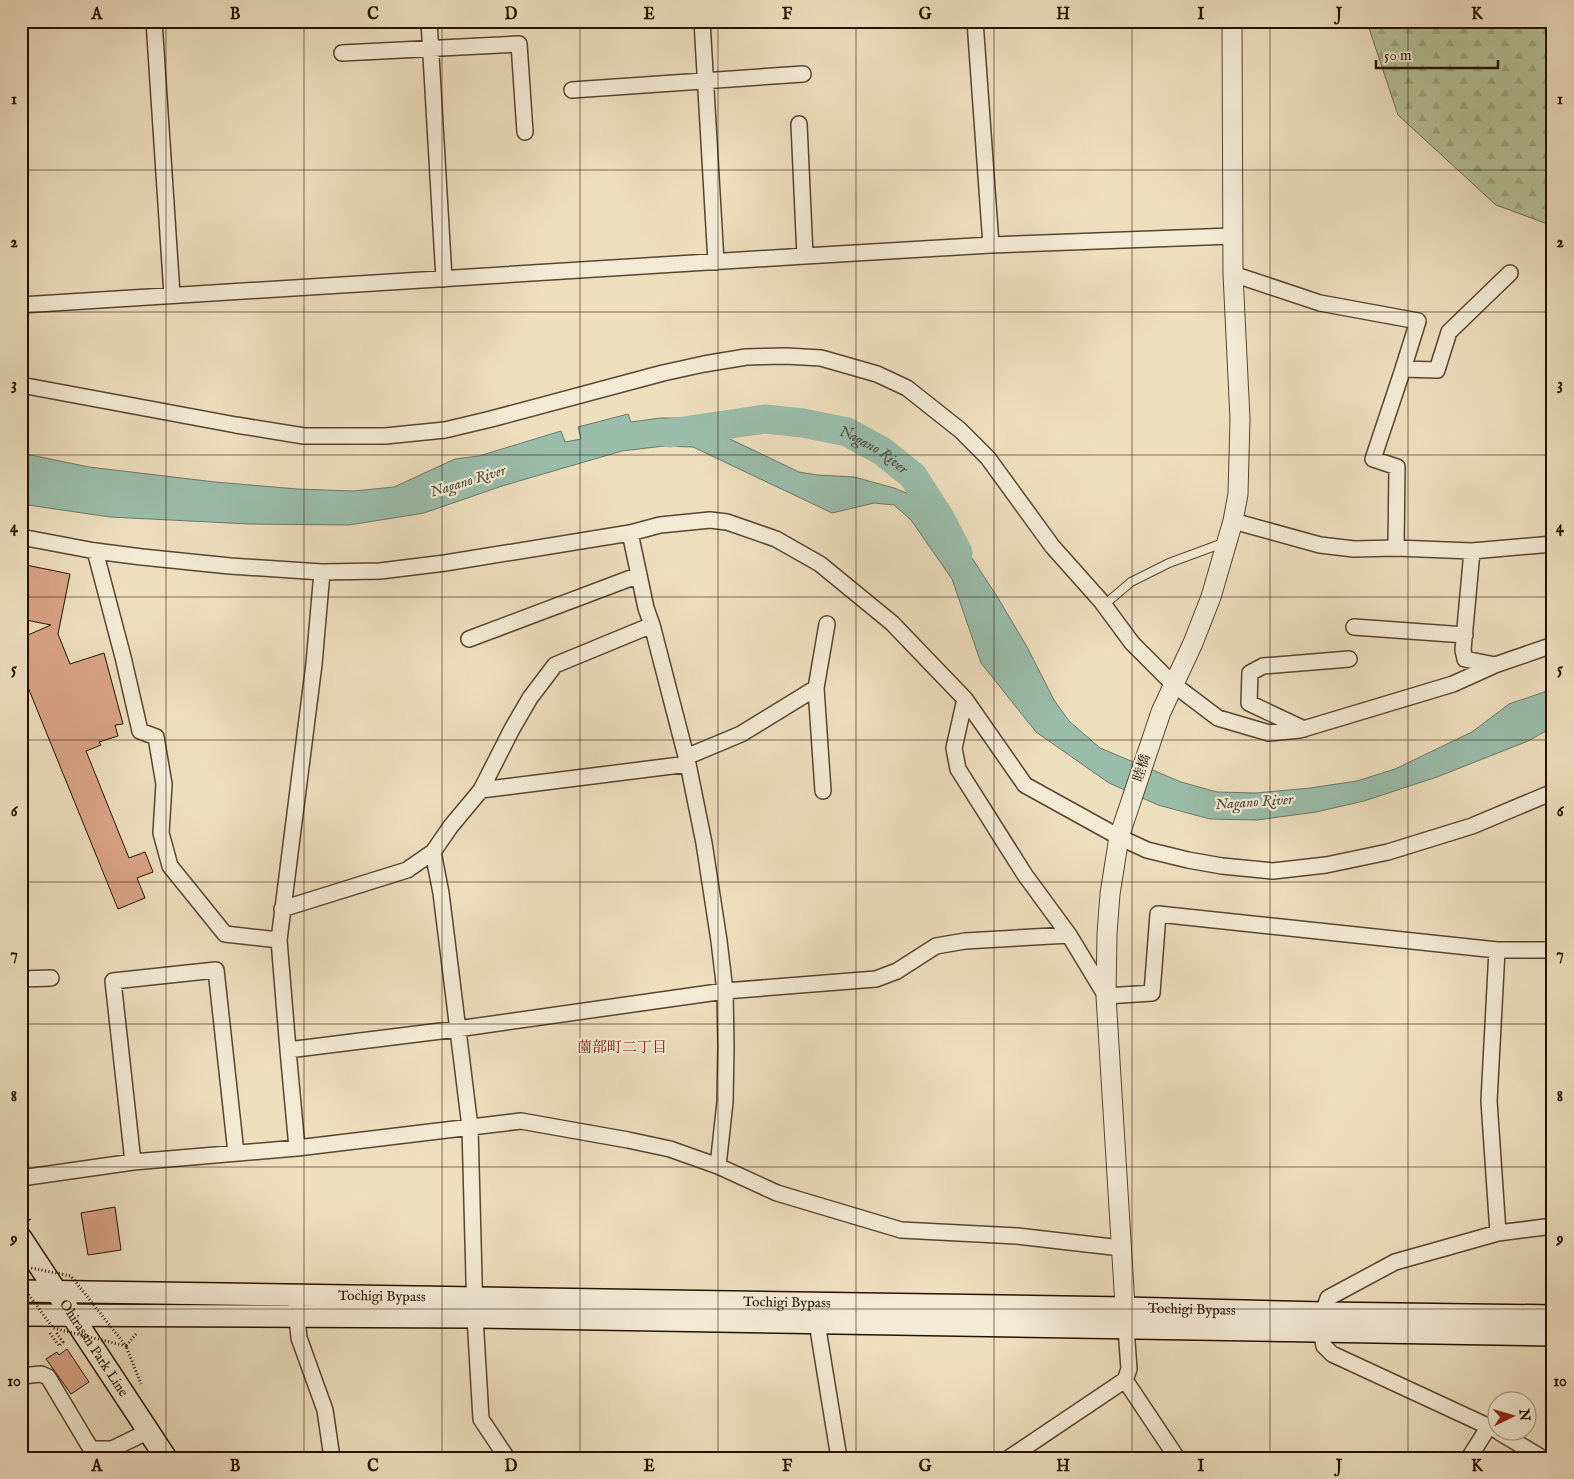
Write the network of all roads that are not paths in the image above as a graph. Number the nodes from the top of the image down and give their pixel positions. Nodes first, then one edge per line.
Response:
1 (154, 21) edge
2 (429, 21) edge
3 (702, 21) edge
4 (975, 21) edge
5 (1232, 21) edge
6 (431, 48) junction
7 (342, 53) dead end
8 (803, 74) dead end
9 (705, 81) junction
10 (572, 90) dead end
11 (799, 124) dead end
12 (525, 132) dead end
13 (1232, 236) junction
14 (991, 245) junction
15 (805, 256) junction
16 (716, 262) junction
17 (1233, 274) junction
18 (1510, 274) dead end
19 (444, 279) junction
20 (172, 295) junction
21 (21, 306) edge
22 (1404, 369) junction
23 (21, 385) edge
24 (1233, 521) junction
25 (630, 533) junction
26 (21, 537) edge
27 (1228, 542) junction
28 (1553, 544) edge
29 (1396, 548) junction
30 (1472, 550) junction
31 (95, 551) junction
32 (322, 572) junction
33 (639, 575) junction
34 (1104, 605) junction
35 (827, 624) dead end
36 (652, 625) junction
37 (1354, 627) dead end
38 (1465, 634) junction
39 (469, 639) dead end
40 (1553, 645) edge
41 (1349, 659) dead end
42 (1495, 665) junction
43 (1173, 684) junction
44 (816, 688) junction
45 (965, 699) junction
46 (1304, 729) junction
47 (687, 760) junction
48 (481, 790) junction
49 (823, 791) dead end
50 (1553, 792) edge
51 (1121, 831) junction
52 (433, 852) junction
53 (282, 909) junction
54 (1069, 935) junction
55 (279, 940) junction
56 (1497, 950) junction
57 (1553, 950) edge
58 (51, 978) dead end
59 (21, 979) edge
60 (725, 991) junction
61 (1106, 996) junction
62 (457, 1029) junction
63 (288, 1050) junction
64 (470, 1127) junction
65 (296, 1148) junction
66 (236, 1154) junction
67 (133, 1162) junction
68 (718, 1166) junction
69 (21, 1178) edge
70 (1553, 1226) edge
71 (27, 1232) edge
72 (1498, 1233) junction
73 (1121, 1248) junction
74 (21, 1291) edge
75 (56, 1291) junction
76 (295, 1296) junction
77 (475, 1308) junction
78 (21, 1315) edge
79 (72, 1315) junction
80 (1553, 1316) edge
81 (297, 1318) junction
82 (1125, 1318) junction
83 (1322, 1322) junction
84 (817, 1324) junction
85 (1553, 1335) edge
86 (21, 1376) edge
87 (1125, 1380) junction
88 (1486, 1425) edge
89 (149, 1431) junction
90 (1486, 1439) edge
91 (1516, 1442) edge
92 (166, 1458) edge
93 (332, 1458) edge
94 (507, 1458) edge
95 (840, 1458) edge
96 (1009, 1458) edge
97 (1177, 1458) edge
98 (1469, 1458) edge
99 (1542, 1458) edge

1 - 20 street
2 - 6 street
3 - 9 street
4 - 14 street
5 - 13 street, 睦橋
6 - 7 street
6 - 12 street
6 - 19 street
8 - 9 street
9 - 10 street
9 - 16 street
11 - 15 street
13 - 14 street
13 - 17 street, 睦橋
14 - 15 street
15 - 16 street
16 - 19 street
17 - 22 street
17 - 24 street, 睦橋
18 - 22 street
19 - 20 street
20 - 21 street
22 - 29 street
23 - 34 street
24 - 27 street, 睦橋
24 - 29 street
25 - 32 street
25 - 33 street
25 - 45 street
26 - 31 street
27 - 34 lane
27 - 43 street, 睦橋
28 - 30 street
29 - 30 street
30 - 38 street
31 - 32 street
31 - 55 street
32 - 53 street
33 - 36 street
33 - 39 street
34 - 43 street
35 - 44 street
36 - 47 street
36 - 48 street
37 - 38 street
38 - 42 street
40 - 42 street
41 - 46 street
42 - 46 street
43 - 46 street
43 - 51 street, 睦橋
44 - 47 street
44 - 49 street
45 - 51 street
45 - 54 street
47 - 48 street
47 - 60 street
48 - 52 street
50 - 51 street
51 - 61 street, 睦橋
52 - 53 street
52 - 62 street
53 - 55 street
54 - 60 street
54 - 61 street
55 - 63 street
56 - 57 street
56 - 61 street
56 - 72 street
58 - 59 street
60 - 62 street
60 - 68 street
61 - 73 street, 睦橋
62 - 63 street
62 - 64 street
63 - 65 street
64 - 65 street
64 - 68 street
64 - 77 street
65 - 66 street
66 - 67 street
66 - 67 street
67 - 69 street
68 - 73 street
70 - 72 street
71 - 75 main road, Ohirasan Park Line
72 - 83 street
73 - 82 street, 睦橋
74 - 75 main road, Tochigi Bypass
75 - 76 main road, Tochigi Bypass
75 - 79 main road, Ohirasan Park Line
76 - 77 main road, Tochigi Bypass
76 - 81 street
77 - 81 main road, Tochigi Bypass
77 - 82 main road, Tochigi Bypass
77 - 84 main road, Tochigi Bypass
77 - 94 street
78 - 79 main road, Tochigi Bypass
79 - 81 main road, Tochigi Bypass
79 - 89 main road, Ohirasan Park Line
80 - 83 main road, Tochigi Bypass
81 - 93 street
82 - 83 main road, Tochigi Bypass
82 - 84 main road, Tochigi Bypass
82 - 87 street
83 - 85 main road, Tochigi Bypass
83 - 88 street
84 - 95 street
86 - 89 street
87 - 96 street
87 - 97 street
89 - 92 main road, Ohirasan Park Line
90 - 98 street
91 - 99 street

